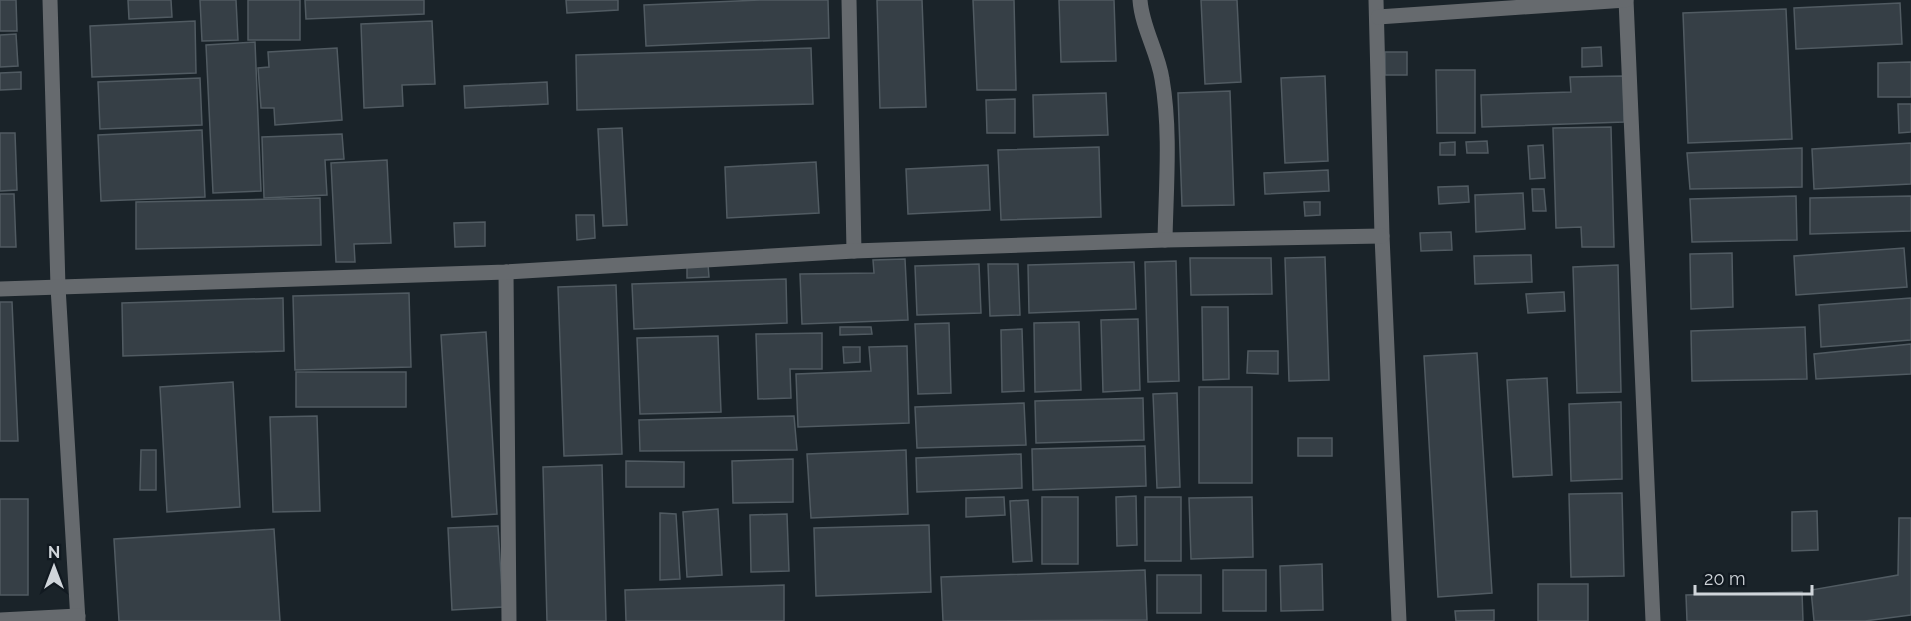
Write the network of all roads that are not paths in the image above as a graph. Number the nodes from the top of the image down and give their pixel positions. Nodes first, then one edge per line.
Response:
1 (50, 0) edge
2 (849, 0) edge
3 (1140, 0) edge
4 (1376, 0) edge
5 (1626, 0) edge
6 (1378, 17) junction
7 (1382, 236) junction
8 (1165, 240) junction
9 (854, 251) junction
10 (506, 272) junction
11 (58, 287) junction
12 (0, 289) edge
13 (78, 619) edge
14 (0, 620) edge
15 (509, 621) edge
16 (1399, 621) edge
17 (1653, 621) edge

1 - 11 street
2 - 9 street
3 - 8 street
4 - 6 street
5 - 6 street
5 - 17 street
6 - 7 street
7 - 8 street
7 - 16 street
8 - 9 street
9 - 10 street
10 - 11 street
10 - 15 street
11 - 12 street
11 - 13 street
13 - 14 street

